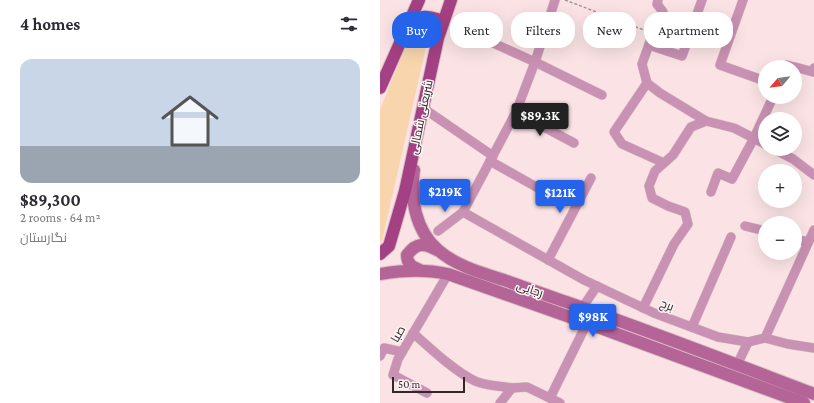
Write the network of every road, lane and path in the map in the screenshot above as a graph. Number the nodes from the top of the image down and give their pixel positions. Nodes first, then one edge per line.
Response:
1 (419, 0) edge
2 (451, 0) edge
3 (555, 0) edge
4 (565, 0) edge
5 (658, 0) edge
6 (702, 0) edge
7 (743, 0) edge
8 (414, 12) edge
9 (663, 12) edge
10 (698, 12) edge
11 (442, 26) edge
12 (644, 29) edge
13 (503, 47) edge
14 (398, 48) edge
15 (436, 48) edge
16 (648, 48) edge
17 (658, 48) edge
18 (685, 48) edge
19 (535, 62) junction
20 (814, 68) edge
21 (802, 69) edge
22 (758, 79) edge
23 (648, 83) junction
24 (380, 88) edge
25 (602, 95) dead end
26 (770, 104) edge
27 (423, 108) junction
28 (516, 112) junction
29 (706, 120) junction
30 (419, 127) junction
31 (754, 138) junction
32 (758, 140) edge
33 (574, 143) dead end
34 (787, 156) edge
35 (491, 159) junction
36 (664, 163) junction
37 (814, 175) edge
38 (591, 178) dead end
39 (711, 192) dead end
40 (547, 193) dead end
41 (463, 212) junction
42 (745, 226) dead end
43 (758, 229) edge
44 (814, 230) edge
45 (438, 231) dead end
46 (731, 237) dead end
47 (802, 240) edge
48 (808, 242) junction
49 (438, 250) junction
50 (380, 254) edge
51 (548, 260) junction
52 (420, 270) junction
53 (380, 274) edge
54 (448, 274) junction
55 (597, 286) junction
56 (582, 308) junction
57 (643, 308) junction
58 (587, 322) junction
59 (692, 327) junction
60 (413, 333) junction
61 (765, 338) junction
62 (748, 342) junction
63 (814, 348) edge
64 (402, 352) junction
65 (380, 356) edge
66 (737, 365) junction
67 (512, 388) junction
68 (427, 393) dead end
69 (814, 394) edge
70 (550, 398) junction
71 (500, 403) edge
72 (560, 403) edge
73 (804, 403) edge

1 - 8 main road
2 - 11 main road, شریعتی شمالی
3 - 19 street
4 - 12 path
5 - 9 street
6 - 10 street
7 - 22 street
13 - 19 street
14 - 24 main road
15 - 27 main road, شریعتی شمالی
16 - 23 street
17 - 18 street
19 - 25 street
19 - 28 street
20 - 21 street
23 - 29 street
23 - 36 street
26 - 31 street
27 - 30 main road, شریعتی شمالی
27 - 35 street
28 - 33 street
28 - 35 street
29 - 31 street
29 - 36 street
30 - 49 main road, رجایی
30 - 50 main road, شریعتی شمالی
31 - 32 street
31 - 39 street
34 - 37 street
35 - 40 street
35 - 41 street
36 - 57 street
38 - 51 street
41 - 45 street
41 - 51 street, برج
42 - 43 street
44 - 48 street
46 - 59 street
47 - 48 street
48 - 61 street
49 - 52 main road
49 - 56 main road, رجایی
51 - 55 street, برج
52 - 53 main road, رجایی
52 - 54 main road, رجایی
54 - 58 main road, رجایی
54 - 60 street, صبا
55 - 56 street
55 - 57 street, برج
56 - 66 main road, رجایی
57 - 59 street, برج
58 - 70 street
58 - 73 main road, رجایی
59 - 62 street, برج
60 - 64 street, صبا
60 - 67 street
61 - 62 street, برج
61 - 63 street
62 - 66 street
64 - 65 street
64 - 68 street, صبا
66 - 69 main road, رجایی
67 - 70 street
67 - 71 street
70 - 72 street

